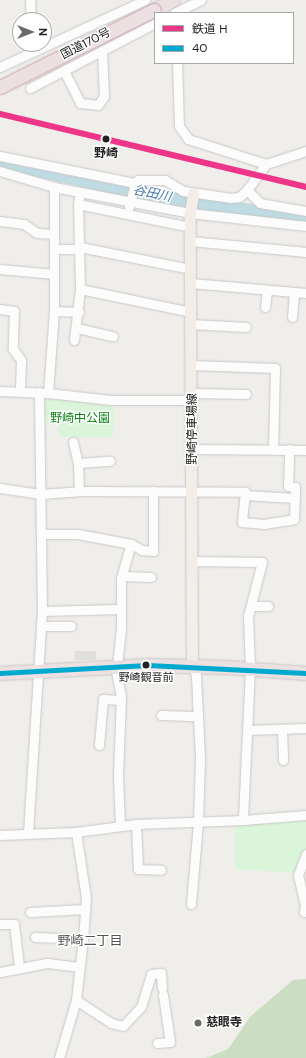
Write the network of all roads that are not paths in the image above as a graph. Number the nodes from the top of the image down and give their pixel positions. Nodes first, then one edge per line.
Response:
1 (30, 0) edge
2 (200, 0) edge
3 (150, 5) edge
4 (175, 10) edge
5 (31, 12) edge
6 (154, 24) edge
7 (52, 41) edge
8 (102, 51) junction
9 (28, 52) edge
10 (40, 52) edge
11 (177, 64) edge
12 (0, 67) edge
13 (64, 71) junction
14 (53, 77) junction
15 (0, 87) edge
16 (30, 88) dead end
17 (306, 150) edge
18 (0, 156) edge
19 (266, 164) junction
20 (0, 171) edge
21 (54, 187) junction
22 (247, 190) junction
23 (80, 192) junction
24 (133, 192) junction
25 (192, 196) junction
26 (78, 204) junction
27 (190, 211) junction
28 (306, 211) edge
29 (128, 213) junction
30 (0, 221) edge
31 (306, 226) edge
32 (190, 227) junction
33 (54, 234) junction
34 (190, 242) junction
35 (80, 248) junction
36 (54, 249) junction
37 (306, 252) edge
38 (0, 269) edge
39 (190, 269) junction
40 (54, 274) junction
41 (190, 283) junction
42 (80, 289) junction
43 (267, 290) junction
44 (294, 292) junction
45 (306, 293) edge
46 (265, 307) dead end
47 (0, 309) edge
48 (54, 311) junction
49 (78, 312) junction
50 (191, 312) junction
51 (292, 317) dead end
52 (191, 324) junction
53 (246, 327) dead end
54 (77, 328) junction
55 (113, 336) dead end
56 (74, 340) dead end
57 (192, 365) junction
58 (0, 391) edge
59 (20, 391) junction
60 (44, 393) junction
61 (246, 394) dead end
62 (193, 396) junction
63 (73, 442) dead end
64 (193, 449) junction
65 (273, 450) junction
66 (289, 450) junction
67 (306, 450) edge
68 (110, 461) dead end
69 (78, 463) junction
70 (0, 488) edge
71 (79, 491) junction
72 (153, 491) junction
73 (192, 492) junction
74 (40, 494) junction
75 (245, 495) junction
76 (295, 498) junction
77 (42, 534) junction
78 (131, 544) junction
79 (192, 560) junction
80 (122, 576) junction
81 (151, 577) dead end
82 (252, 606) junction
83 (268, 606) dead end
84 (121, 609) junction
85 (42, 611) junction
86 (41, 626) junction
87 (71, 626) dead end
88 (192, 665) junction
89 (116, 666) junction
90 (250, 669) junction
91 (38, 671) junction
92 (0, 673) edge
93 (306, 673) edge
94 (121, 700) junction
95 (161, 715) dead end
96 (198, 716) junction
97 (306, 728) edge
98 (282, 729) junction
99 (248, 730) junction
100 (99, 744) dead end
101 (283, 760) dead end
102 (306, 815) edge
103 (243, 820) junction
104 (198, 822) junction
105 (136, 824) junction
106 (120, 826) junction
107 (76, 832) junction
108 (28, 833) junction
109 (0, 835) edge
110 (306, 854) edge
111 (161, 870) dead end
112 (191, 904) dead end
113 (85, 909) junction
114 (30, 912) dead end
115 (306, 912) edge
116 (0, 924) edge
117 (35, 937) dead end
118 (83, 939) junction
119 (20, 966) junction
120 (79, 967) junction
121 (0, 972) edge
122 (76, 1000) junction
123 (157, 1043) dead end
124 (59, 1058) edge

1 - 5 street
2 - 4 street
3 - 4 highway, 国道170号
3 - 7 street
3 - 15 highway, 国道170号, bridge
6 - 8 street
8 - 13 street
8 - 13 street
9 - 12 street
10 - 14 street
11 - 19 street
13 - 14 street
14 - 16 street
17 - 19 street
18 - 24 street
19 - 22 street
20 - 21 street
21 - 23 street
21 - 33 street
22 - 25 street
22 - 28 street
23 - 24 street
23 - 26 street
24 - 25 street
24 - 27 street
24 - 29 street
25 - 27 main road, 野崎停車場線
26 - 29 street
26 - 35 street
27 - 31 street
27 - 32 main road, 野崎停車場線
29 - 32 street
30 - 33 street
32 - 34 main road, 野崎停車場線
33 - 36 street
34 - 37 street
34 - 39 main road, 野崎停車場線
35 - 36 street
35 - 39 street
35 - 42 street
36 - 40 street
38 - 40 street
39 - 41 main road, 野崎停車場線
40 - 48 street
41 - 43 street
41 - 50 main road, 野崎停車場線
42 - 49 street
42 - 50 street
43 - 44 street
43 - 46 street
44 - 45 street
44 - 51 street
47 - 59 street
48 - 49 street
48 - 60 street
49 - 54 street
50 - 52 main road, 野崎停車場線
52 - 53 street
52 - 57 main road, 野崎停車場線
54 - 55 street
54 - 56 street
57 - 62 main road, 野崎停車場線
57 - 65 street
58 - 59 street
59 - 60 street
60 - 62 street
60 - 74 street
61 - 62 street
62 - 64 main road, 野崎停車場線
63 - 69 street
64 - 65 street
64 - 73 main road, 野崎停車場線
65 - 66 street
66 - 67 street
66 - 76 street
68 - 69 street
69 - 71 street
70 - 74 street
71 - 72 street
71 - 74 street
72 - 73 street
72 - 78 street
73 - 75 street
73 - 79 main road, 野崎停車場線
74 - 77 street
75 - 76 street
75 - 76 street
77 - 78 street
77 - 85 street
78 - 80 street
79 - 82 street
79 - 88 main road, 野崎停車場線
80 - 81 street
80 - 84 street
82 - 83 street
82 - 90 street
84 - 85 street
84 - 89 street
85 - 86 street
86 - 87 street
86 - 91 street
88 - 89 highway
88 - 90 highway
88 - 96 street
89 - 91 highway
89 - 94 street
90 - 93 highway
90 - 99 street
91 - 92 highway
91 - 108 street
94 - 100 street
94 - 106 street
95 - 96 street
96 - 104 street
97 - 98 street
98 - 99 street
98 - 101 street
99 - 103 street
102 - 103 street
103 - 104 street
104 - 105 street
104 - 112 street
105 - 106 street
105 - 111 street
106 - 107 street
107 - 108 street
107 - 113 street
108 - 109 street
110 - 115 street
113 - 114 street
113 - 118 street
116 - 119 street
117 - 118 street
118 - 120 street
119 - 120 street
119 - 121 street
120 - 122 street
122 - 123 street
122 - 124 street

